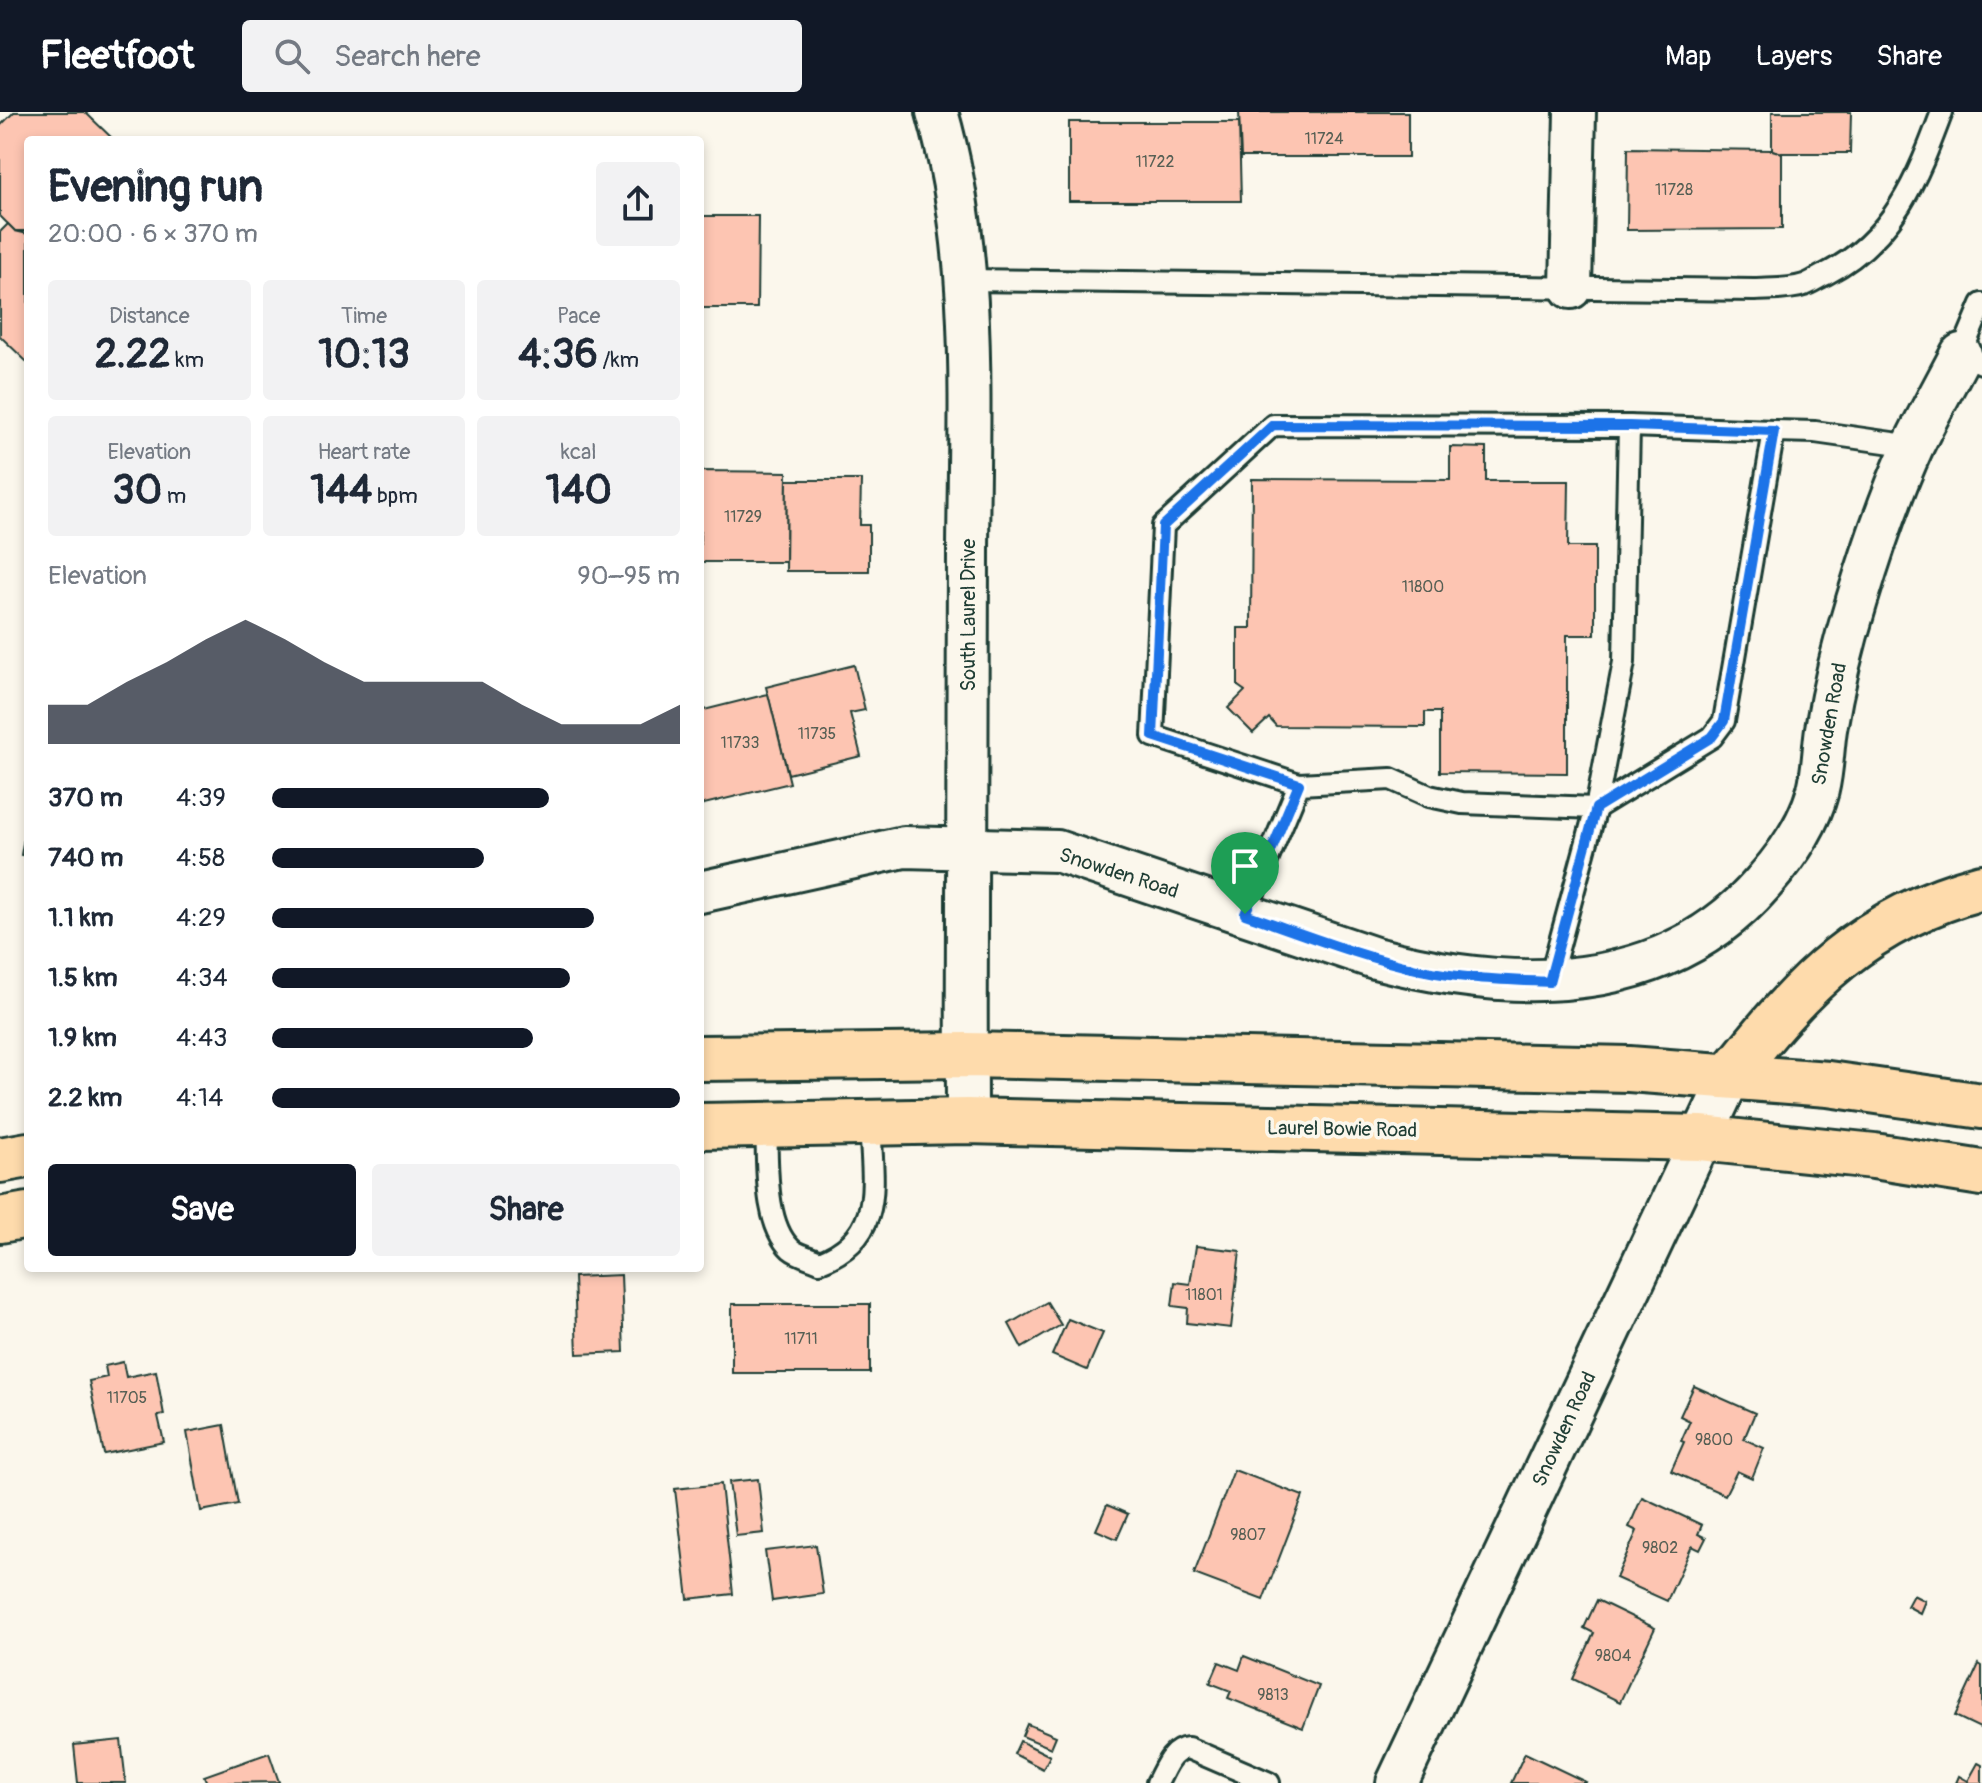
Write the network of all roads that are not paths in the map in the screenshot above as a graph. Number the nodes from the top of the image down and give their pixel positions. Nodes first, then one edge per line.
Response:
1 (937, 112) edge
2 (1575, 112) edge
3 (1942, 112) edge
4 (965, 280) junction
5 (1571, 288) junction
6 (1982, 304) edge
7 (1972, 359) edge
8 (1629, 426) junction
9 (1774, 431) junction
10 (1913, 446) junction
11 (1299, 784) junction
12 (1596, 808) junction
13 (968, 849) junction
14 (1982, 887) edge
15 (704, 891) edge
16 (1245, 914) junction
17 (1549, 982) junction
18 (967, 1055) junction
19 (704, 1058) edge
20 (1731, 1075) junction
21 (1982, 1106) edge
22 (967, 1121) junction
23 (870, 1122) junction
24 (766, 1124) junction
25 (704, 1126) edge
26 (1700, 1138) junction
27 (24, 1156) edge
28 (0, 1160) edge
29 (1982, 1173) edge
30 (24, 1216) edge
31 (0, 1220) edge
32 (1157, 1783) edge
33 (1269, 1783) edge
34 (1397, 1783) edge

1 - 4 street, South Laurel Drive
2 - 5 street
3 - 5 lane
4 - 5 lane
4 - 13 street, South Laurel Drive
6 - 7 lane
7 - 10 street, Snowden Road
8 - 9 lane
8 - 11 lane
8 - 12 lane
9 - 10 lane
9 - 12 lane
10 - 17 street, Snowden Road
11 - 12 lane
11 - 16 lane
12 - 17 lane
13 - 15 street, Snowden Road
13 - 16 street, Snowden Road
13 - 18 street, South Laurel Drive
14 - 20 main road
16 - 17 street, Snowden Road
18 - 19 main road
18 - 20 main road
18 - 22 street, South Laurel Drive
20 - 21 main road
20 - 26 street, Snowden Road
22 - 23 main road, Laurel Bowie Road
22 - 26 main road, Laurel Bowie Road
23 - 24 main road, Laurel Bowie Road
23 - 24 lane
24 - 25 main road, Laurel Bowie Road
26 - 29 main road, Laurel Bowie Road
26 - 34 street, Snowden Road
27 - 28 main road
30 - 31 main road
32 - 33 lane

